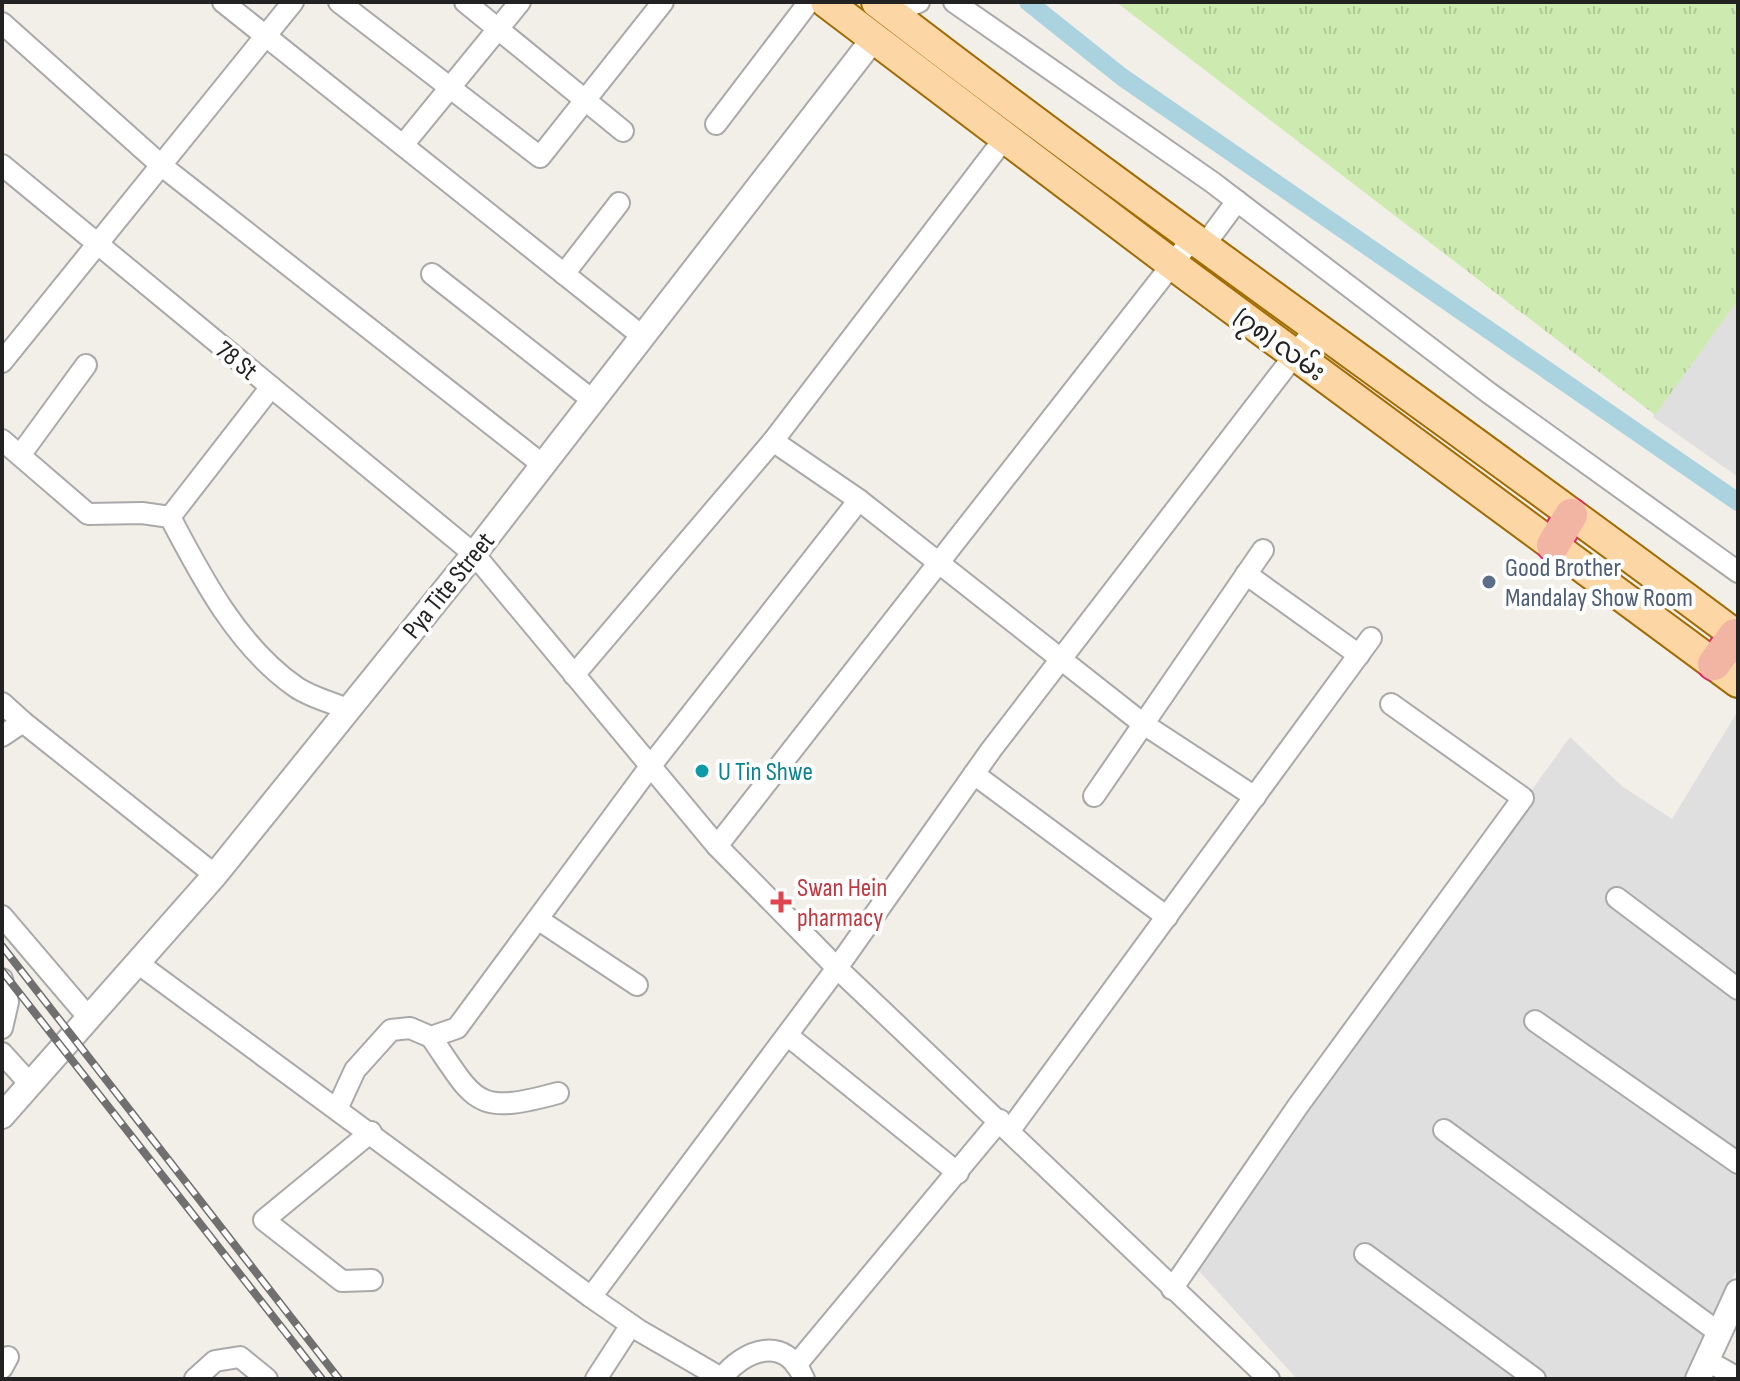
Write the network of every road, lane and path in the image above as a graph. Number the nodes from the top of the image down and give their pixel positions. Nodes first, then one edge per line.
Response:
1 (223, 2) edge
2 (293, 2) edge
3 (339, 2) edge
4 (465, 2) edge
5 (520, 2) edge
6 (663, 2) edge
7 (809, 2) edge
8 (826, 2) edge
9 (954, 2) edge
10 (896, 6) edge
11 (2, 23) edge
12 (498, 29) junction
13 (265, 36) junction
14 (874, 38) junction
15 (449, 89) junction
16 (585, 100) junction
17 (716, 124) dead end
18 (623, 131) dead end
19 (1004, 139) junction
20 (403, 145) junction
21 (2, 165) edge
22 (162, 166) junction
23 (1237, 201) junction
24 (619, 203) dead end
25 (1198, 243) junction
26 (94, 244) junction
27 (1172, 264) junction
28 (432, 274) dead end
29 (564, 274) junction
30 (1317, 326) junction
31 (642, 336) junction
32 (1296, 355) junction
33 (2, 362) edge
34 (86, 365) dead end
35 (271, 387) junction
36 (591, 399) junction
37 (2, 440) edge
38 (773, 441) junction
39 (21, 454) junction
40 (543, 465) junction
41 (859, 500) junction
42 (1571, 515) junction
43 (170, 517) junction
44 (1553, 545) junction
45 (1263, 550) dead end
46 (474, 554) junction
47 (940, 563) junction
48 (1738, 572) edge
49 (1246, 574) junction
50 (1736, 636) edge
51 (1060, 662) junction
52 (1726, 673) edge
53 (574, 675) junction
54 (2, 703) edge
55 (1391, 704) dead end
56 (347, 709) junction
57 (23, 722) junction
58 (1142, 723) junction
59 (2, 736) edge
60 (649, 768) junction
61 (974, 774) junction
62 (1094, 796) dead end
63 (1255, 797) junction
64 (717, 846) junction
65 (215, 875) junction
66 (1617, 898) dead end
67 (2, 916) edge
68 (1167, 917) junction
69 (539, 920) junction
70 (139, 964) junction
71 (837, 968) junction
72 (2, 979) edge
73 (637, 985) dead end
74 (1738, 989) edge
75 (89, 1018) junction
76 (1535, 1021) dead end
77 (2, 1028) edge
78 (787, 1035) junction
79 (431, 1037) junction
80 (2, 1053) edge
81 (30, 1084) junction
82 (558, 1093) dead end
83 (337, 1109) junction
84 (2, 1116) edge
85 (1005, 1125) junction
86 (1444, 1130) dead end
87 (371, 1132) junction
88 (1738, 1163) edge
89 (958, 1173) junction
90 (1365, 1254) dead end
91 (372, 1280) dead end
92 (1172, 1289) junction
93 (1738, 1292) edge
94 (591, 1297) junction
95 (631, 1325) junction
96 (1718, 1332) junction
97 (1702, 1370) edge
98 (800, 1372) edge
99 (721, 1378) edge
100 (1738, 1378) edge
101 (195, 1379) edge
102 (267, 1379) edge
103 (596, 1379) edge
104 (1269, 1379) edge
105 (1535, 1379) edge

1 - 13 street
2 - 13 street
3 - 15 street
4 - 12 street
5 - 12 street
6 - 16 street
7 - 17 street
8 - 14 main road, (၇၈) လမ်း
9 - 23 street
10 - 25 main road, (၇၈) လမ်း
11 - 22 street
12 - 15 street
12 - 16 street
13 - 20 street
13 - 22 street
14 - 19 main road, (၇၈) လမ်း
14 - 31 street, Pya Tite Street
15 - 16 street
15 - 20 street
16 - 18 street
19 - 27 main road, (၇၈) လမ်း
19 - 38 street
20 - 29 street
21 - 26 street, 78 St
22 - 26 street
22 - 40 street
23 - 25 street
23 - 48 street
24 - 29 street
25 - 27 street
25 - 30 main road, (၇၈) လမ်း
26 - 33 street
26 - 35 street, 78 St
27 - 32 main road, (၇၈) လမ်း
27 - 47 street
28 - 36 street
29 - 31 street
30 - 32 street
30 - 42 main road, (၇၈) လမ်း
31 - 36 street, Pya Tite Street
32 - 44 main road, (၇၈) လမ်း
32 - 51 street
34 - 39 street
35 - 43 street
35 - 46 street, 78 St
36 - 40 street, Pya Tite Street
37 - 39 street
38 - 41 street
38 - 53 street
39 - 43 street
40 - 46 street, Pya Tite Street
41 - 47 street
41 - 60 street
42 - 44 highway
42 - 50 main road, (၇၈) လမ်း
43 - 56 street
44 - 52 main road, (၇၈) လမ်း
45 - 49 street
46 - 53 street, 78 St
46 - 56 street, Pya Tite Street
47 - 51 street
47 - 64 street
49 - 58 street
49 - 63 street
50 - 52 highway
51 - 58 street
51 - 61 street
53 - 60 street, 78 St
54 - 57 street
55 - 92 street
56 - 65 street, Pya Tite Street
57 - 59 street
57 - 65 street
58 - 62 street
58 - 63 street
60 - 64 street, 78 St
60 - 69 street
61 - 68 street
61 - 71 street
63 - 68 street
64 - 71 street, 78 St
65 - 70 street, Pya Tite Street
66 - 74 street
67 - 75 street
68 - 85 street
69 - 73 street
69 - 79 street
70 - 75 street, Pya Tite Street
70 - 83 street
71 - 78 street
71 - 85 street, 78 St
72 - 77 street
75 - 81 street, Pya Tite Street
76 - 88 street
78 - 89 street
78 - 94 street
79 - 82 street
79 - 83 street
80 - 81 street
81 - 84 street, Pya Tite Street
83 - 87 street
85 - 89 street
85 - 92 street, 78 St
86 - 96 street
87 - 91 street
87 - 94 street
89 - 98 street
90 - 105 street
92 - 104 street, 78 St
93 - 96 street
94 - 95 street
95 - 99 street
95 - 103 street
96 - 97 street
97 - 100 street
98 - 99 street
101 - 102 street

